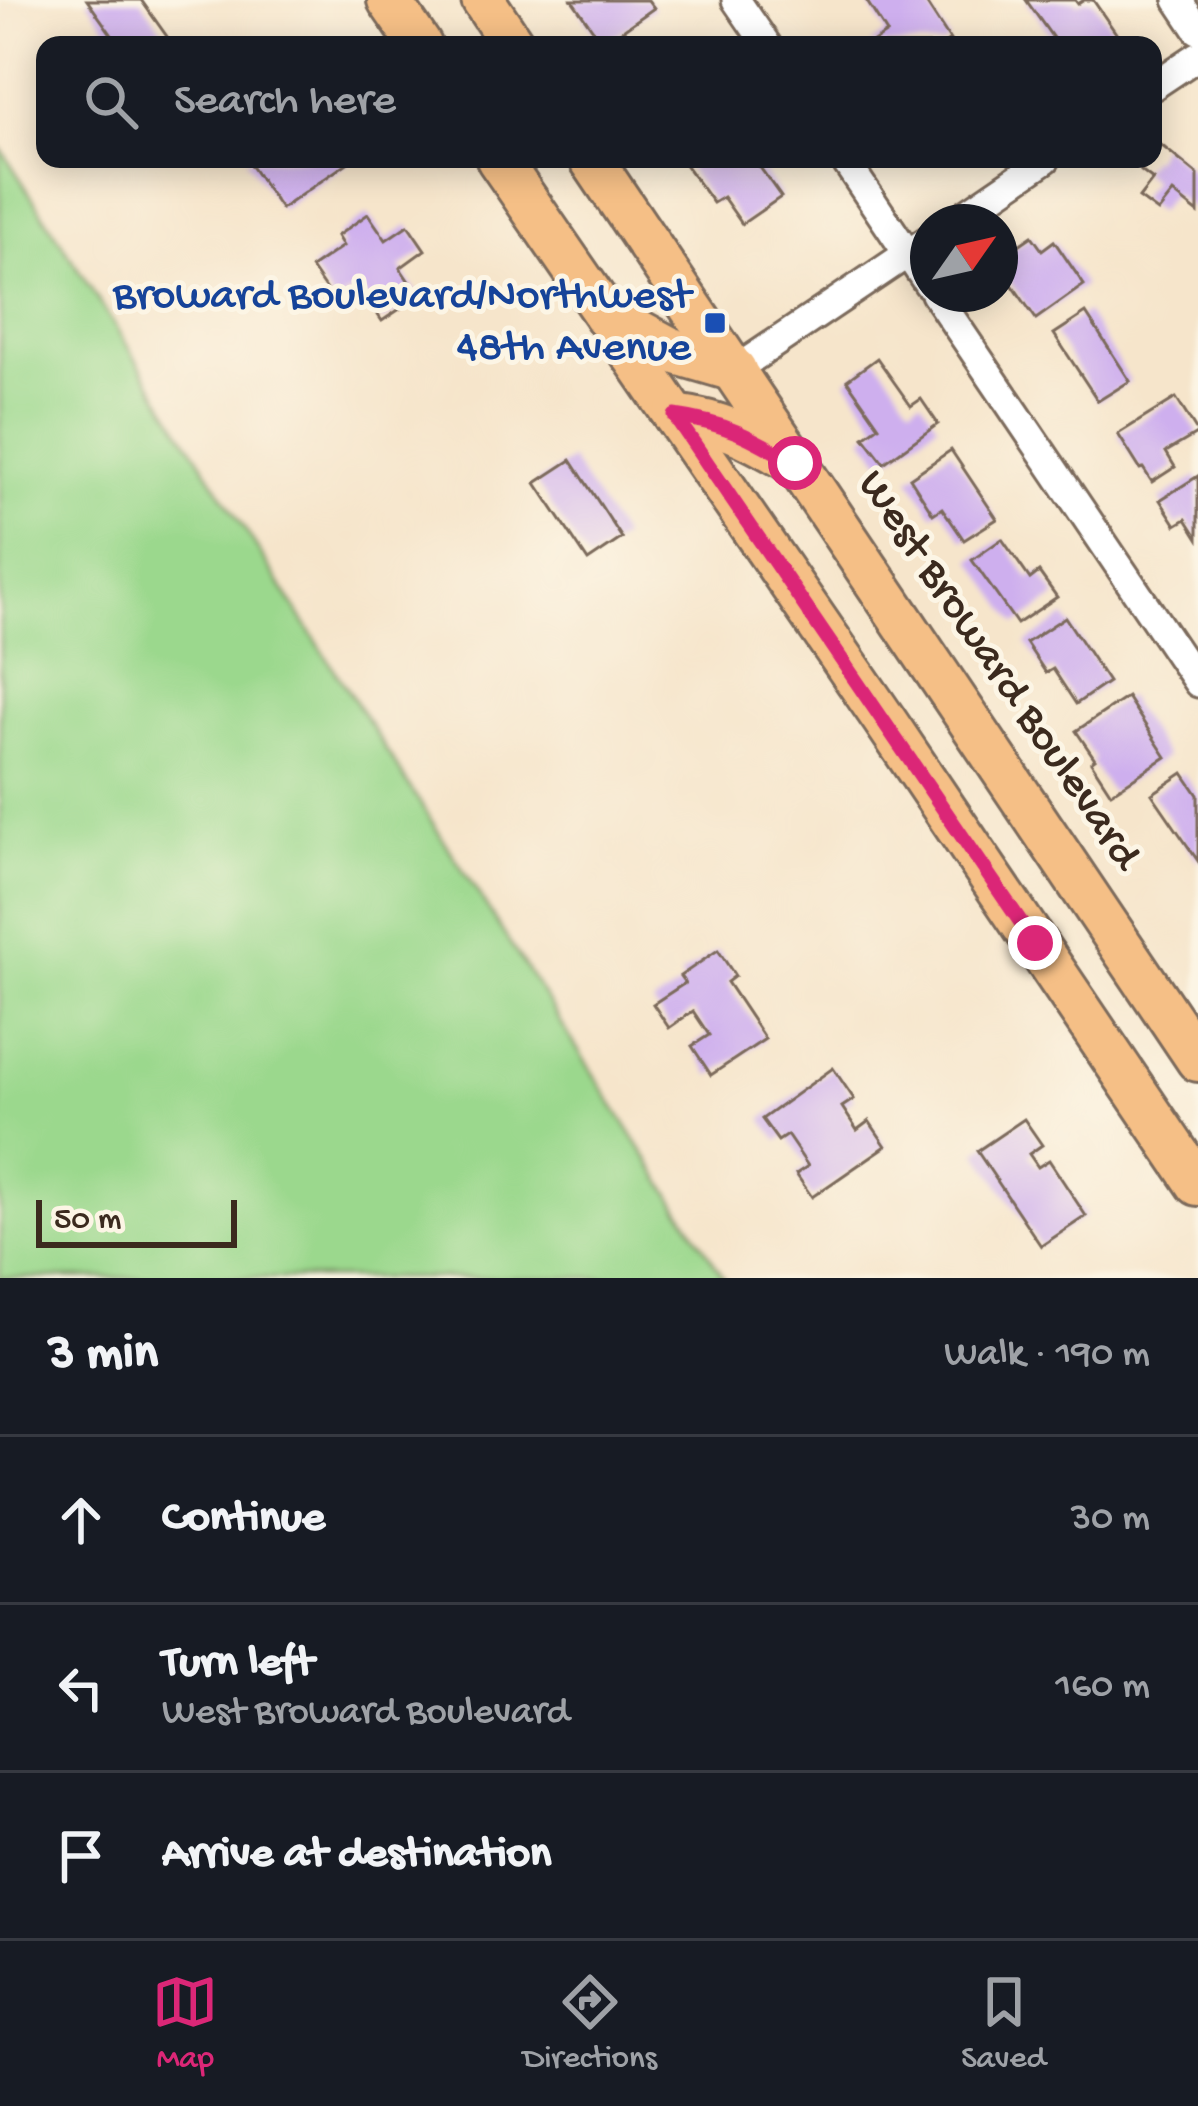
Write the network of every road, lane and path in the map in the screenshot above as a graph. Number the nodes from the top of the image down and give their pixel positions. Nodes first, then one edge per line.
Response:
1 (389, 0) edge
2 (483, 0) edge
3 (736, 0) edge
4 (1178, 0) edge
5 (1198, 30) edge
6 (414, 36) edge
7 (507, 36) edge
8 (761, 36) edge
9 (1198, 56) edge
10 (1162, 80) edge
11 (504, 168) edge
12 (597, 168) edge
13 (852, 168) edge
14 (1033, 168) edge
15 (980, 204) edge
16 (910, 237) edge
17 (910, 252) edge
18 (603, 311) junction
19 (947, 312) edge
20 (736, 370) junction
21 (675, 416) junction
22 (795, 463) junction
23 (1198, 683) edge
24 (1198, 1060) edge
25 (1198, 1184) edge

1 - 6 main road
2 - 7 main road
3 - 8 street
4 - 5 street
9 - 10 street
11 - 18 main road
12 - 20 main road, West Broward Boulevard
13 - 16 street
14 - 15 street
17 - 20 street
18 - 20 main road
18 - 21 main road
19 - 23 street
20 - 22 main road, West Broward Boulevard
21 - 22 main road
21 - 25 main road
22 - 24 main road, West Broward Boulevard

